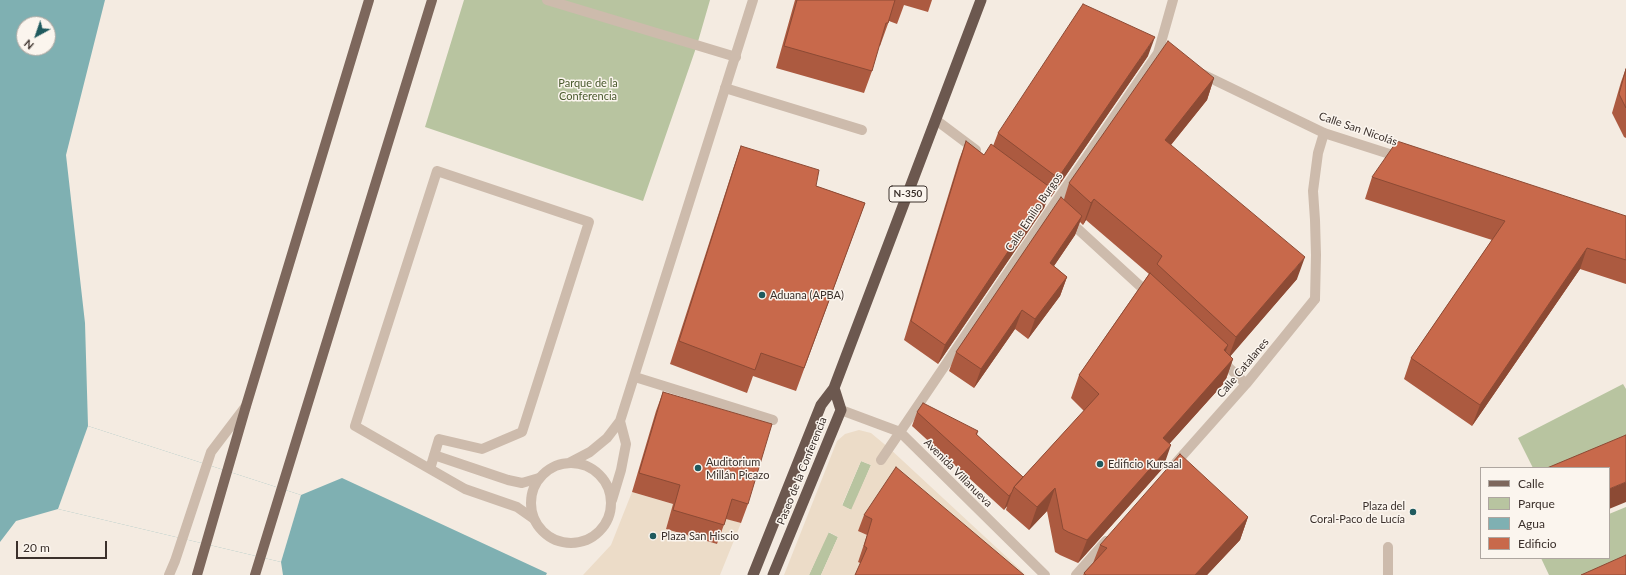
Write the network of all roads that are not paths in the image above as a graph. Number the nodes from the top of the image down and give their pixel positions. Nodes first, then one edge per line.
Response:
1 (369, 0) edge
2 (432, 0) edge
3 (547, 0) edge
4 (753, 0) edge
5 (981, 0) edge
6 (1174, 0) edge
7 (736, 57) junction
8 (1193, 69) edge
9 (725, 88) junction
10 (936, 120) junction
11 (862, 130) dead end
12 (1324, 133) junction
13 (985, 156) edge
14 (1415, 162) edge
15 (1050, 203) junction
16 (1158, 303) edge
17 (1211, 352) edge
18 (635, 377) junction
19 (1246, 384) junction
20 (834, 388) junction
21 (246, 406) junction
22 (841, 410) junction
23 (773, 420) dead end
24 (620, 421) junction
25 (900, 432) junction
26 (434, 455) junction
27 (881, 460) dead end
28 (569, 463) junction
29 (430, 470) junction
30 (1166, 474) edge
31 (539, 478) junction
32 (612, 501) junction
33 (534, 519) junction
34 (1113, 533) edge
35 (1388, 547) dead end
36 (169, 575) edge
37 (197, 575) edge
38 (255, 575) edge
39 (753, 575) edge
40 (773, 575) edge
41 (1045, 575) edge
42 (1076, 575) edge
43 (1388, 575) edge

1 - 21 main road
2 - 38 main road
3 - 7 street
4 - 7 street
5 - 10 highway, N-350
6 - 15 street, Calle Emilio Burgos
7 - 9 street
8 - 12 street, Calle San Nicolás
9 - 11 street
9 - 18 street
10 - 13 street
10 - 20 highway, N-350
12 - 14 street, Calle San Nicolás
12 - 19 street, Calle Catalanes
15 - 16 street
15 - 25 street, Calle Emilio Burgos
17 - 19 street
18 - 23 street
18 - 24 street
19 - 30 street, Calle Catalanes
20 - 22 highway, Paseo de la Conferencia
20 - 39 highway, Paseo de la Conferencia / N-350
21 - 36 street
21 - 37 main road
22 - 25 street, Avenida Villanueva
22 - 40 highway, Paseo de la Conferencia
24 - 28 street
24 - 32 street
25 - 27 street, Calle Emilio Burgos
25 - 41 street, Avenida Villanueva
26 - 29 street
26 - 29 street
26 - 31 street
28 - 31 street
28 - 32 street
29 - 33 street
31 - 33 street
32 - 33 street
34 - 42 street
35 - 43 street

